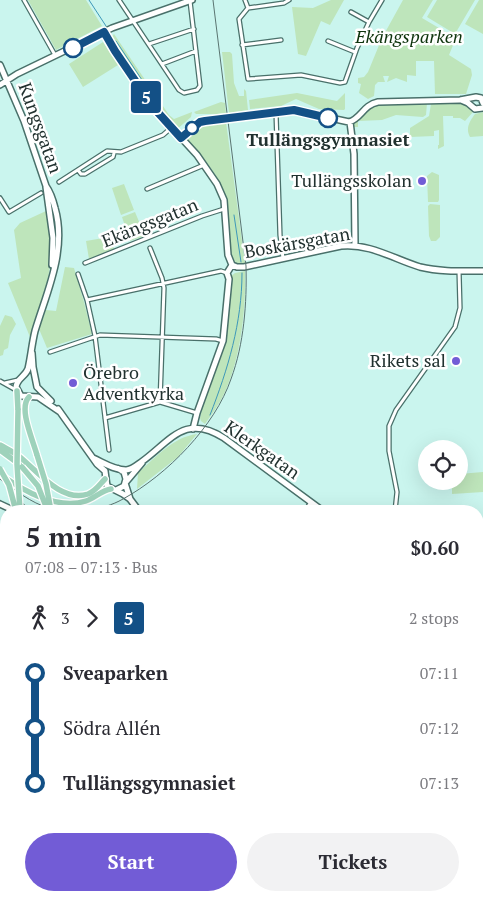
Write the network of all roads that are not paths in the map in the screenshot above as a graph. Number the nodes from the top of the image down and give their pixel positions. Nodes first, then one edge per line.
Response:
1 (24, 0) edge
2 (119, 0) edge
3 (191, 0) edge
4 (245, 0) edge
5 (289, 0) edge
6 (382, 0) edge
7 (248, 8) junction
8 (351, 12) dead end
9 (133, 21) junction
10 (369, 22) junction
11 (194, 29) junction
12 (104, 32) junction
13 (282, 40) dead end
14 (328, 41) dead end
15 (149, 45) junction
16 (242, 45) junction
17 (196, 51) junction
18 (355, 52) junction
19 (55, 55) junction
20 (162, 64) junction
21 (0, 66) edge
22 (7, 80) junction
23 (0, 85) edge
24 (483, 92) edge
25 (460, 100) junction
26 (480, 102) edge
27 (472, 107) junction
28 (276, 113) junction
29 (350, 122) junction
30 (171, 128) junction
31 (181, 138) junction
32 (114, 153) junction
33 (205, 165) junction
34 (78, 170) junction
35 (58, 182) dead end
36 (147, 189) dead end
37 (41, 193) dead end
38 (0, 198) edge
39 (225, 209) junction
40 (355, 245) junction
41 (150, 248) dead end
42 (283, 259) junction
43 (85, 264) dead end
44 (232, 265) junction
45 (459, 271) junction
46 (483, 271) edge
47 (227, 273) junction
48 (78, 274) dead end
49 (163, 284) junction
50 (88, 300) junction
51 (95, 336) junction
52 (163, 337) junction
53 (223, 341) junction
54 (32, 343) junction
55 (50, 352) dead end
56 (20, 378) junction
57 (36, 380) junction
58 (0, 381) edge
59 (4, 383) junction
60 (17, 390) junction
61 (35, 393) junction
62 (160, 402) junction
63 (197, 413) junction
64 (105, 418) junction
65 (193, 429) junction
66 (0, 445) edge
67 (0, 450) edge
68 (109, 450) dead end
69 (93, 458) junction
70 (147, 458) junction
71 (0, 469) edge
72 (117, 469) junction
73 (0, 474) edge
74 (106, 477) junction
75 (126, 482) junction
76 (113, 489) junction
77 (130, 499) junction
78 (311, 502) junction
79 (14, 505) edge
80 (16, 505) edge
81 (47, 505) edge
82 (48, 505) edge
83 (134, 505) edge
84 (309, 505) edge
85 (315, 505) edge
86 (396, 505) edge

1 - 19 street
2 - 9 street
3 - 9 street
3 - 11 street
4 - 7 street
5 - 7 street
6 - 10 street
7 - 16 street
8 - 10 street
9 - 12 street
9 - 15 street
10 - 18 street
11 - 15 street
11 - 17 street
12 - 19 street
12 - 30 street
13 - 16 street
14 - 18 street
15 - 20 street
16 - 18 street
17 - 20 street
17 - 20 street
19 - 22 street
21 - 22 street, Kungsgatan
22 - 23 street
22 - 54 street, Kungsgatan
24 - 26 street
25 - 26 street
25 - 27 street
25 - 29 street
26 - 27 street
26 - 27 street
28 - 29 street
28 - 31 street
28 - 42 street
29 - 40 street
30 - 31 street
30 - 32 street
31 - 33 street
32 - 34 street
32 - 34 street
33 - 36 street
33 - 39 street
34 - 35 street
37 - 38 street
39 - 43 street, Ekängsgatan
39 - 44 street
40 - 42 street, Boskärsgatan
40 - 45 street, Boskärsgatan
41 - 49 street
42 - 44 street, Boskärsgatan
44 - 47 street
45 - 46 street, Boskärsgatan
45 - 86 street
47 - 49 street, Boskärsgatan
47 - 53 street
48 - 50 street
49 - 50 street, Boskärsgatan
49 - 52 street
50 - 51 street
51 - 52 street
51 - 55 street
51 - 64 street
52 - 53 street
52 - 62 street
53 - 63 street
54 - 56 street, Kungsgatan
54 - 57 street, Kungsgatan
56 - 57 street
56 - 59 street
56 - 60 street
57 - 61 street
58 - 59 street
59 - 60 street
60 - 61 street
60 - 80 main road, bridge
61 - 69 street
61 - 82 main road, bridge
62 - 63 street
62 - 64 street
63 - 65 street
64 - 68 street
65 - 70 street
65 - 78 street, Klerkgatan
66 - 74 main road
67 - 81 main road, bridge
69 - 72 street
69 - 74 street
70 - 72 street
70 - 75 street
71 - 79 main road, bridge
72 - 74 street
72 - 75 street
73 - 76 main road
74 - 76 street
75 - 76 street
75 - 77 street
76 - 77 street
77 - 83 street
78 - 84 street
78 - 85 street, Klerkgatan

